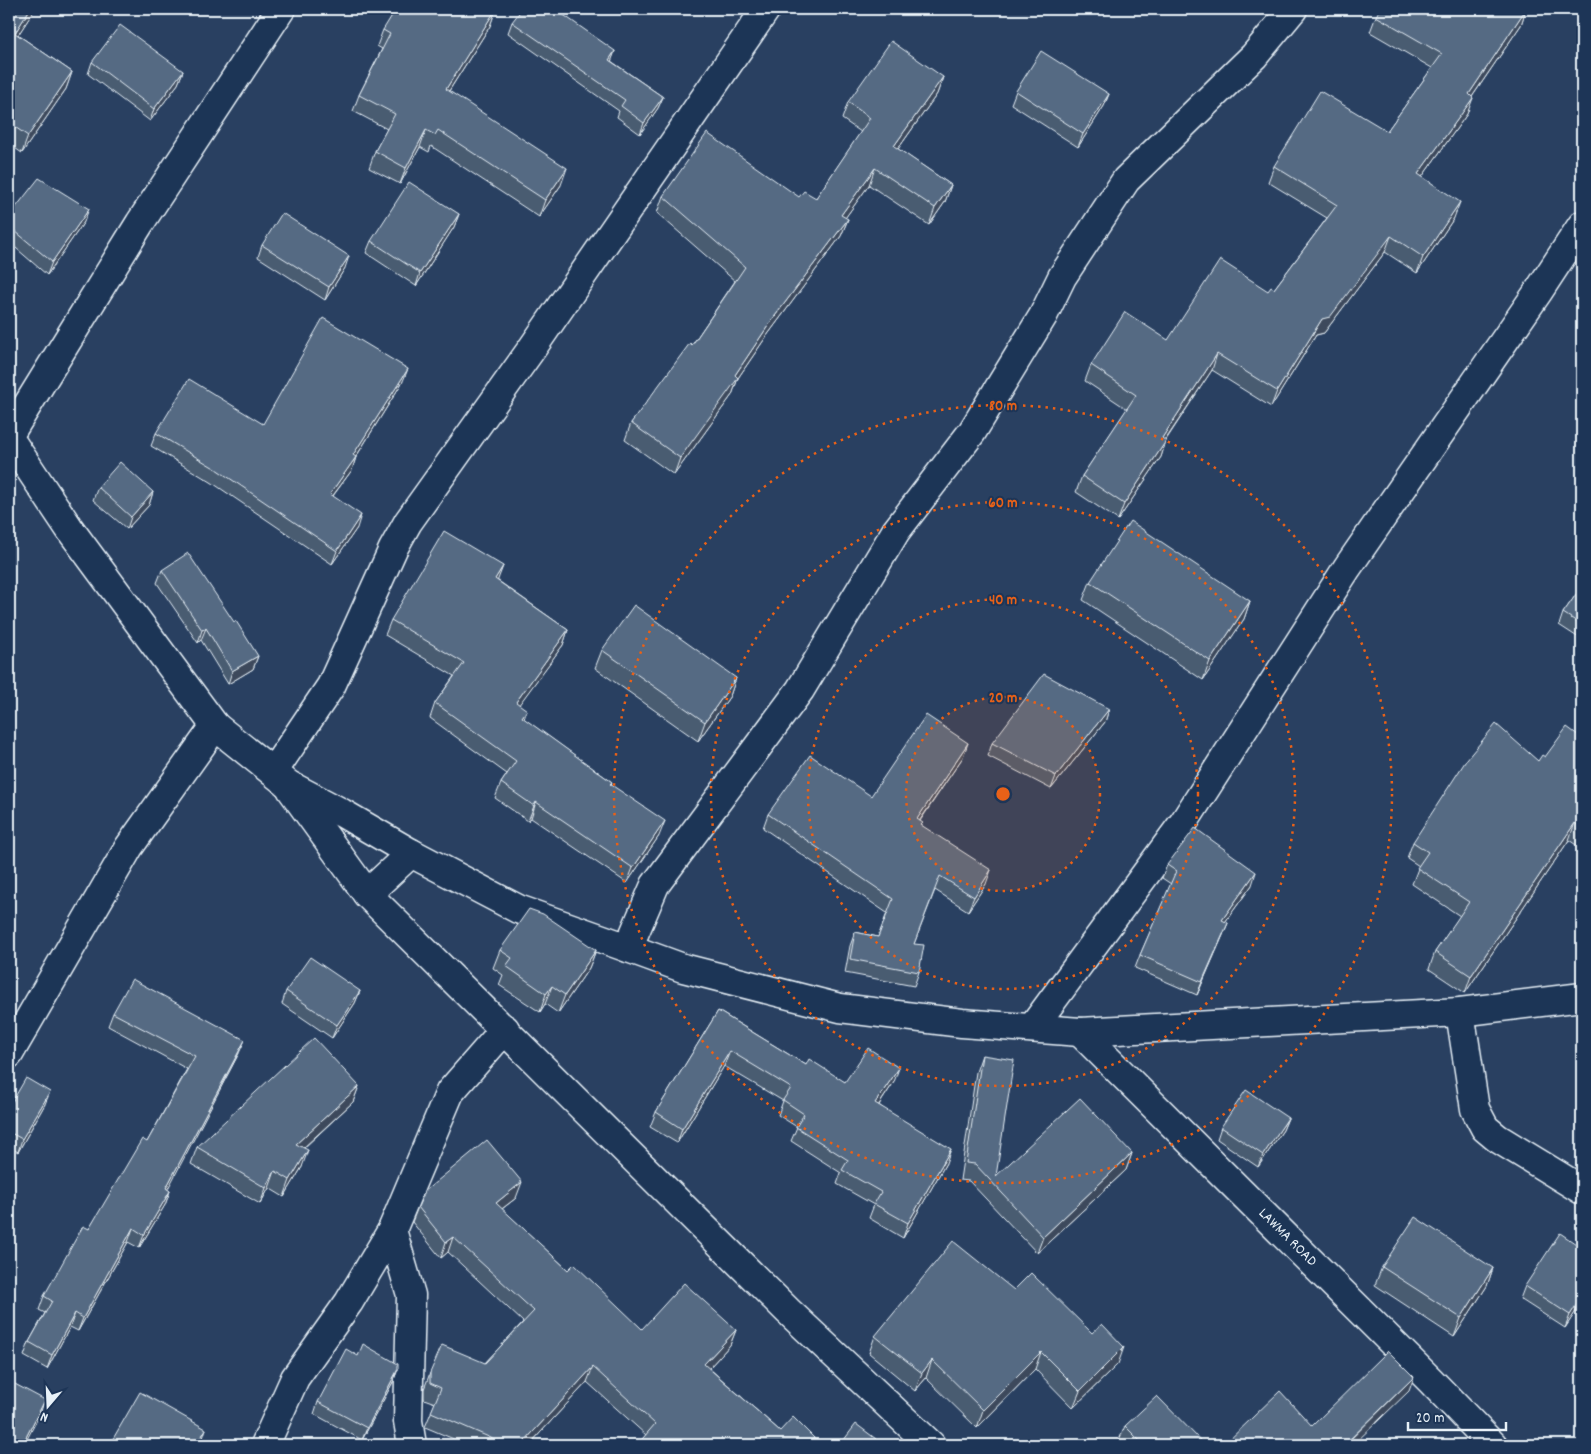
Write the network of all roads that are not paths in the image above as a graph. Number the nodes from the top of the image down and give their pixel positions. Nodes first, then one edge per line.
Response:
1 (281, 9) edge
2 (766, 9) edge
3 (1293, 9) edge
4 (1582, 225) edge
5 (9, 437) edge
6 (215, 726) junction
7 (281, 779) junction
8 (411, 853) junction
9 (367, 894) junction
10 (628, 948) junction
11 (1582, 997) edge
12 (1460, 1012) junction
13 (1032, 1028) junction
14 (505, 1029) junction
15 (1080, 1032) junction
16 (9, 1054) edge
17 (1582, 1190) edge
18 (392, 1230) junction
19 (265, 1445) edge
20 (412, 1445) edge
21 (931, 1445) edge
22 (1493, 1445) edge

1 - 5 street
2 - 7 street
3 - 10 street
4 - 13 street
5 - 6 street
6 - 7 street
6 - 16 street
7 - 8 street
7 - 9 street
8 - 9 street
8 - 10 street
9 - 14 street
10 - 13 street
11 - 12 street
12 - 15 street
12 - 17 street
13 - 15 street
14 - 18 street
14 - 21 street
15 - 22 street, LAWMA ROAD
18 - 19 street
18 - 20 street

